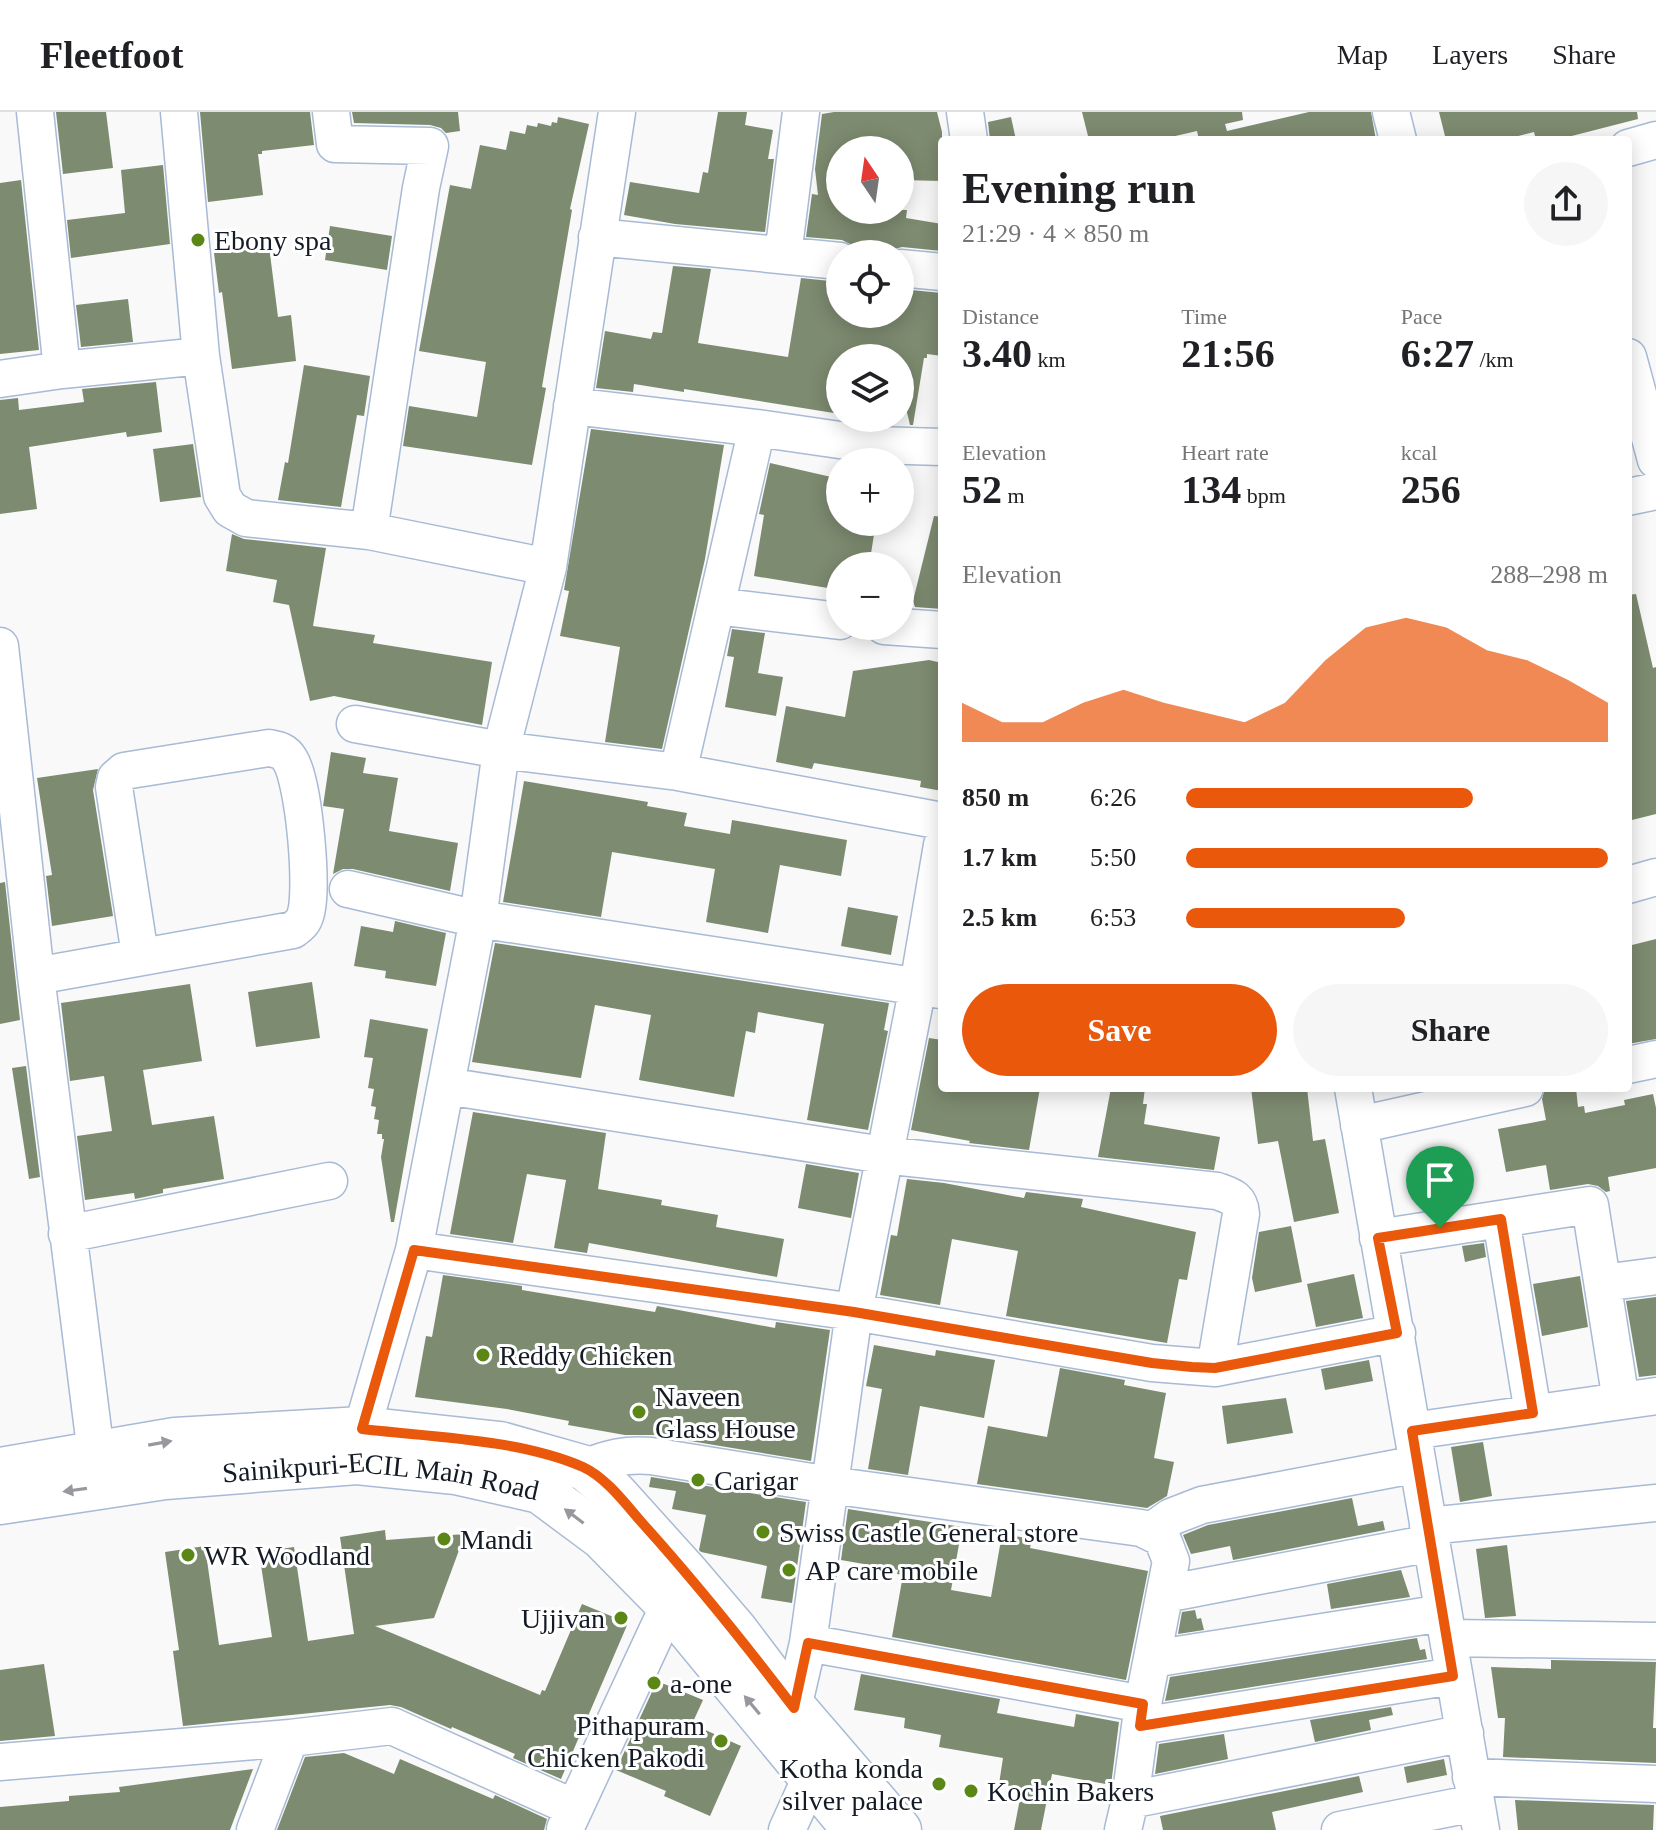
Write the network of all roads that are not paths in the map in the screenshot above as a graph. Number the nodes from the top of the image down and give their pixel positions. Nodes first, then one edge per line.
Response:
1 (35, 112) edge
2 (179, 112) edge
3 (331, 112) edge
4 (617, 112) edge
5 (801, 112) edge
6 (965, 112) edge
7 (1391, 112) edge
8 (968, 136) edge
9 (1397, 136) edge
10 (1656, 140) edge
11 (1632, 147) edge
12 (597, 237) junction
13 (783, 255) junction
14 (826, 260) edge
15 (914, 269) edge
16 (938, 272) edge
17 (201, 356) junction
18 (62, 370) junction
19 (1632, 372) edge
20 (0, 379) edge
21 (572, 406) junction
22 (757, 428) junction
23 (938, 447) edge
24 (1656, 460) edge
25 (1656, 491) edge
26 (1632, 496) edge
27 (369, 531) junction
28 (548, 567) junction
29 (716, 606) junction
30 (826, 619) edge
31 (914, 628) edge
32 (938, 630) edge
33 (0, 646) edge
34 (355, 724) dead end
35 (501, 750) junction
36 (678, 772) junction
37 (938, 820) edge
38 (1656, 877) edge
39 (1632, 884) edge
40 (348, 889) dead end
41 (938, 893) edge
42 (478, 919) junction
43 (140, 955) junction
44 (36, 976) junction
45 (930, 988) edge
46 (1656, 1060) edge
47 (1632, 1064) edge
48 (446, 1086) junction
49 (1354, 1092) edge
50 (1507, 1092) edge
51 (1359, 1125) junction
52 (883, 1155) junction
53 (329, 1181) dead end
54 (1501, 1219) junction
55 (67, 1234) junction
56 (1378, 1238) junction
57 (414, 1250) junction
58 (1656, 1276) edge
59 (1603, 1283) junction
60 (854, 1312) junction
61 (1397, 1333) junction
62 (1215, 1368) junction
63 (1656, 1396) edge
64 (1621, 1401) junction
65 (1533, 1413) junction
66 (362, 1429) junction
67 (1415, 1448) junction
68 (96, 1454) junction
69 (585, 1468) junction
70 (0, 1470) edge
71 (830, 1485) junction
72 (0, 1502) edge
73 (1656, 1503) edge
74 (1150, 1532) junction
75 (1430, 1535) junction
76 (1165, 1594) junction
77 (669, 1605) junction
78 (1446, 1625) junction
79 (1656, 1641) edge
80 (808, 1643) junction
81 (1152, 1659) junction
82 (1453, 1676) junction
83 (1142, 1715) junction
84 (789, 1726) junction
85 (1465, 1733) junction
86 (290, 1738) junction
87 (0, 1762) edge
88 (811, 1777) junction
89 (1656, 1784) edge
90 (1475, 1804) edge
91 (1127, 1815) edge
92 (569, 1819) edge
93 (255, 1830) edge
94 (787, 1830) edge
95 (855, 1830) edge
96 (899, 1830) edge
97 (1340, 1830) edge

1 - 18 street
2 - 17 street
3 - 27 street
4 - 12 street
5 - 13 street
6 - 8 street
7 - 9 street
10 - 11 street
12 - 13 street
12 - 21 street
13 - 14 street
15 - 16 street
17 - 18 street
17 - 27 street
18 - 20 street
19 - 24 street
21 - 22 street
21 - 28 street
22 - 23 street
22 - 29 street
25 - 26 street
27 - 28 street
28 - 35 street
29 - 30 street
29 - 36 street
31 - 32 street
33 - 44 street
34 - 35 street
35 - 36 street
35 - 42 street
36 - 37 street
38 - 39 street
40 - 42 street
41 - 45 street
42 - 45 street
42 - 48 street
43 - 43 street
43 - 44 street
44 - 55 street
45 - 52 street
46 - 47 street
48 - 52 street
48 - 57 street
49 - 51 street
50 - 51 street
51 - 56 street
52 - 60 street
52 - 62 street
53 - 55 street
54 - 56 street
54 - 59 street
54 - 65 street
55 - 68 street
56 - 61 street
57 - 60 street
57 - 66 street
58 - 59 street
59 - 64 street
60 - 62 street
60 - 71 street
61 - 62 street
61 - 67 street
63 - 64 street
64 - 65 street
65 - 67 street
68 -> 66 main road, Sainikpuri-ECIL Main Road
66 - 69 main road, Sainikpuri-ECIL Main Road
67 - 74 street
67 - 75 street
68 - 70 main road, Sainikpuri-ECIL Main Road
69 - 71 street
69 - 84 main road, Sainikpuri-ECIL Main Road
71 - 74 street
71 - 80 street
77 -> 72 main road, Sainikpuri-ECIL Main Road
73 - 75 street
74 - 76 street
75 - 76 street
75 - 78 street
76 - 81 street
84 -> 77 main road, Sainikpuri-ECIL Main Road
77 - 92 street
78 - 79 street
78 - 81 street
78 - 82 street
80 - 83 street
80 - 84 street
81 - 83 street
82 - 83 street
82 - 85 street
83 - 91 street
84 - 88 main road, Sainikpuri-ECIL Main Road
84 - 96 main road, Sainikpuri-ECIL Main Road
85 - 90 street
85 - 91 street
86 - 87 street
86 - 92 street
86 - 93 street
88 - 94 street
88 - 95 main road, Sainikpuri-ECIL Main Road
89 - 90 street
90 - 97 street

